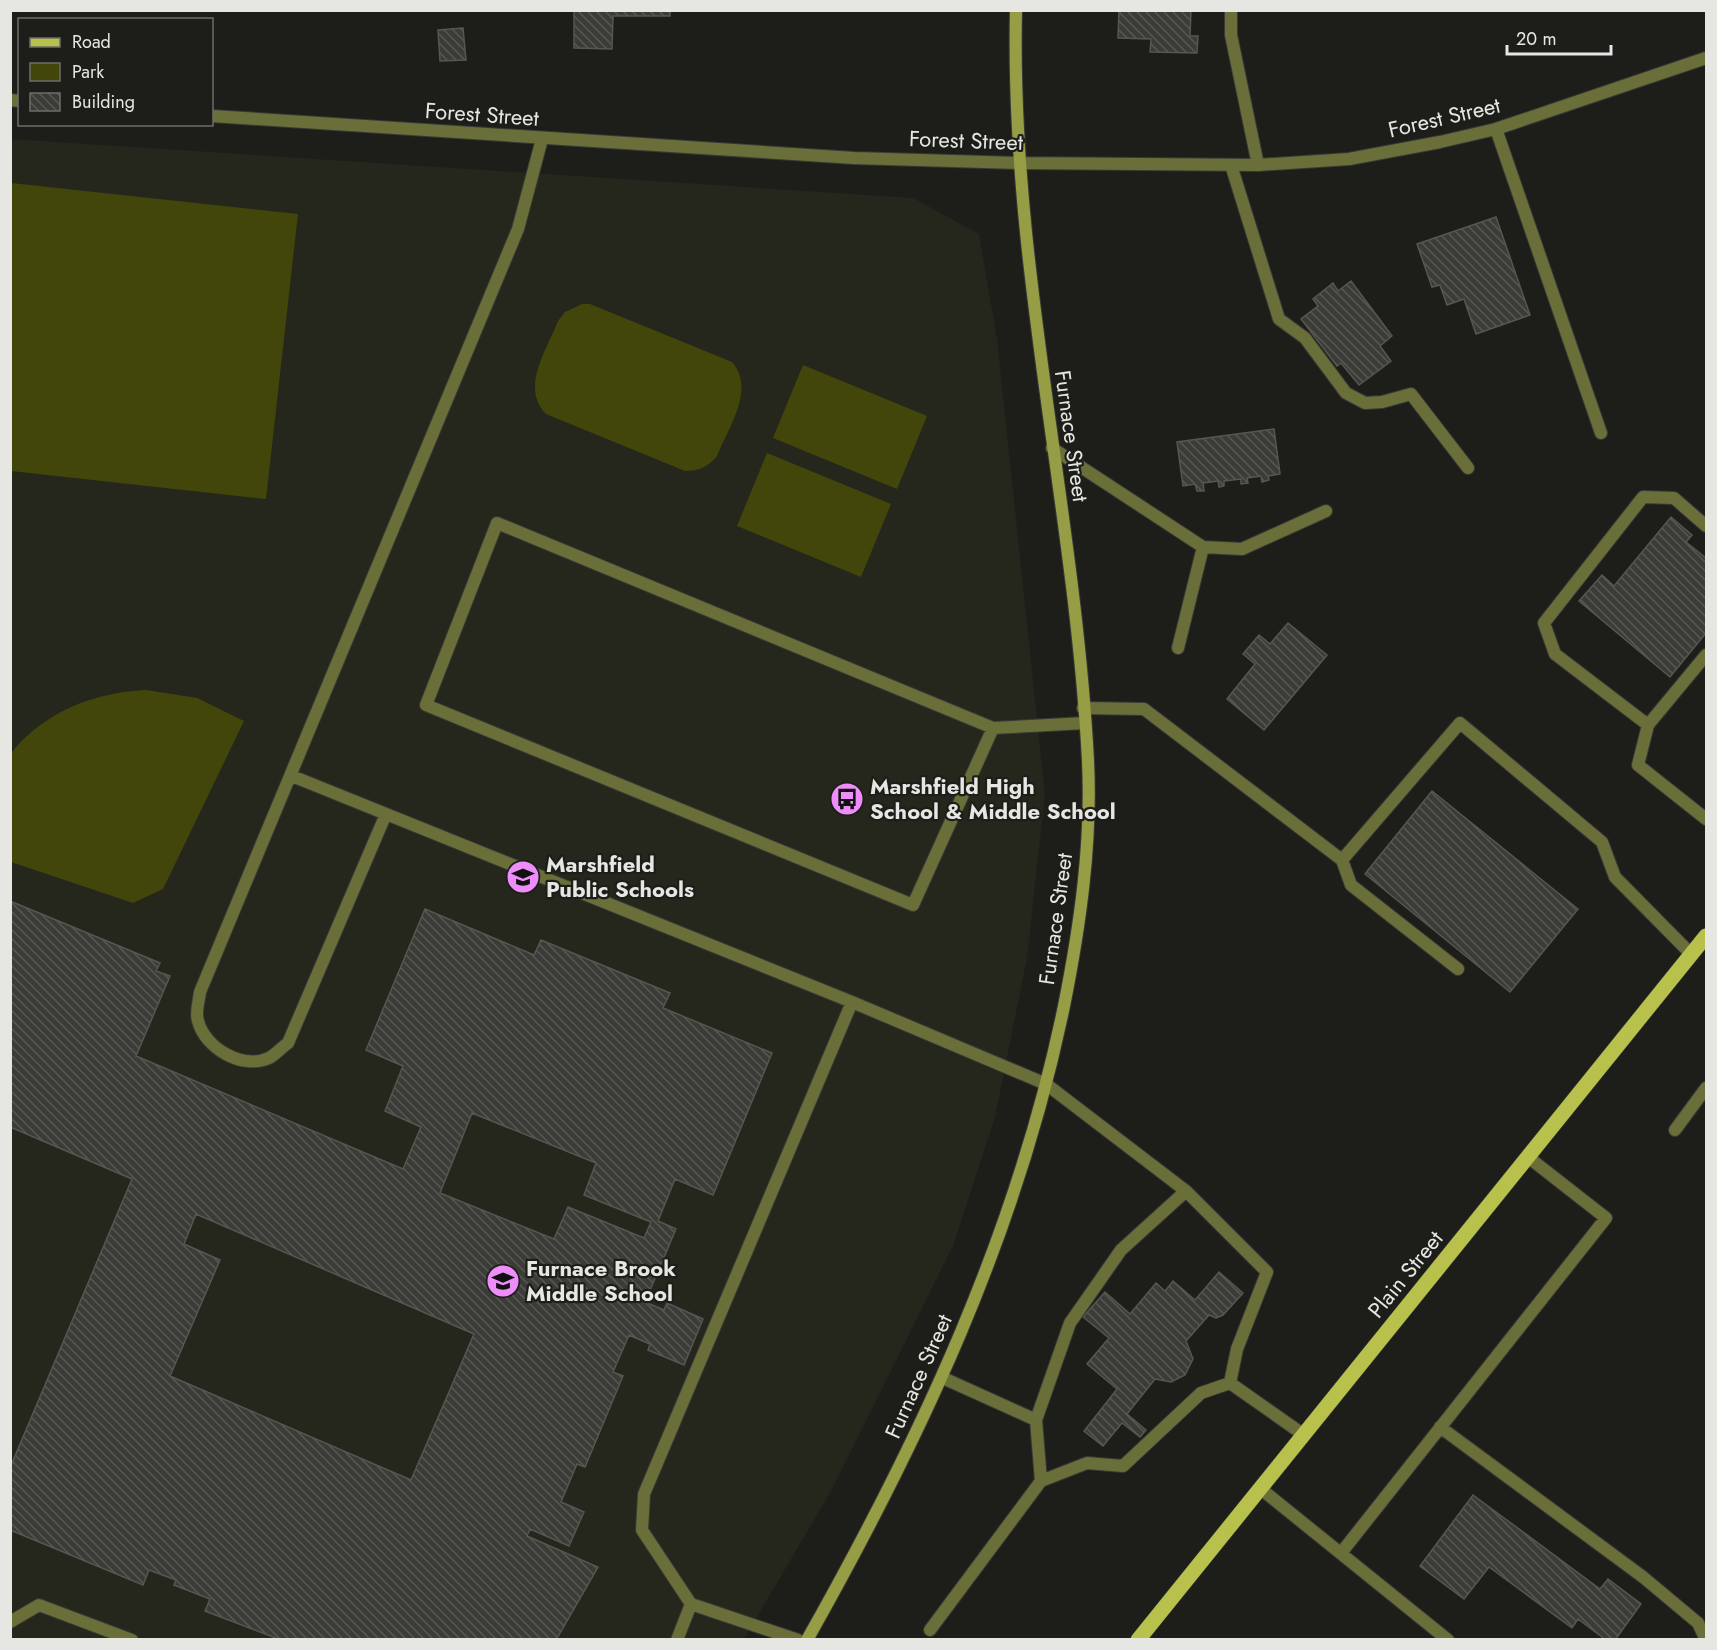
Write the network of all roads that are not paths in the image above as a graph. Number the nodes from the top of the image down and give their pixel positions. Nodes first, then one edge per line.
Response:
1 (1016, 10) edge
2 (1231, 10) edge
3 (1707, 58) edge
4 (213, 116) edge
5 (1496, 129) junction
6 (542, 139) junction
7 (1018, 163) junction
8 (1231, 165) junction
9 (1258, 165) junction
10 (1601, 433) dead end
11 (1052, 447) junction
12 (1468, 468) dead end
13 (1326, 511) dead end
14 (1707, 526) edge
15 (1203, 547) junction
16 (1178, 648) dead end
17 (1707, 655) edge
18 (1083, 708) junction
19 (1085, 723) junction
20 (1648, 726) junction
21 (993, 728) junction
22 (292, 776) junction
23 (386, 813) junction
24 (1707, 819) edge
25 (1342, 860) junction
26 (1707, 936) edge
27 (1692, 955) junction
28 (1458, 969) dead end
29 (852, 1002) junction
30 (1046, 1084) junction
31 (1707, 1088) edge
32 (1675, 1130) dead end
33 (1528, 1157) junction
34 (1186, 1191) junction
35 (943, 1378) junction
36 (1230, 1383) junction
37 (1036, 1420) junction
38 (1440, 1427) junction
39 (1304, 1435) junction
40 (1041, 1482) junction
41 (1261, 1489) junction
42 (1341, 1553) junction
43 (692, 1604) junction
44 (10, 1622) edge
45 (930, 1630) dead end
46 (132, 1640) edge
47 (677, 1640) edge
48 (798, 1640) edge
49 (807, 1640) edge
50 (1138, 1640) edge
51 (1449, 1640) edge
52 (1706, 1640) edge

1 - 7 main road, Furnace Street
2 - 9 street
3 - 5 street, Forest Street
4 - 6 street, Forest Street
5 - 9 street, Forest Street
5 - 10 street
6 - 7 street, Forest Street
6 - 22 street
7 - 8 street, Forest Street
7 - 11 main road, Furnace Street
8 - 9 street, Forest Street
8 - 12 street
11 - 15 street
11 - 18 main road, Furnace Street
13 - 15 street
14 - 20 street
15 - 16 street
17 - 20 street
18 - 19 main road, Furnace Street
18 - 25 street
19 - 21 street
19 - 30 main road, Furnace Street
20 - 24 street
21 - 21 street
22 - 23 street
22 - 23 street
23 - 29 street
25 - 27 street
25 - 28 street
26 - 27 main road, Plain Street
27 - 33 main road, Plain Street
29 - 30 street
29 - 43 street
30 - 34 street
30 - 35 main road, Furnace Street
31 - 32 street
33 - 38 street
33 - 39 main road, Plain Street
34 - 36 street
34 - 37 street
35 - 37 street
35 - 49 main road, Furnace Street
36 - 39 street
36 - 40 street
37 - 40 street
38 - 42 street
38 - 52 street
39 - 41 main road, Plain Street
40 - 45 street
41 - 42 street
41 - 50 main road, Plain Street
42 - 51 street
43 - 47 street
43 - 48 street
44 - 46 street

